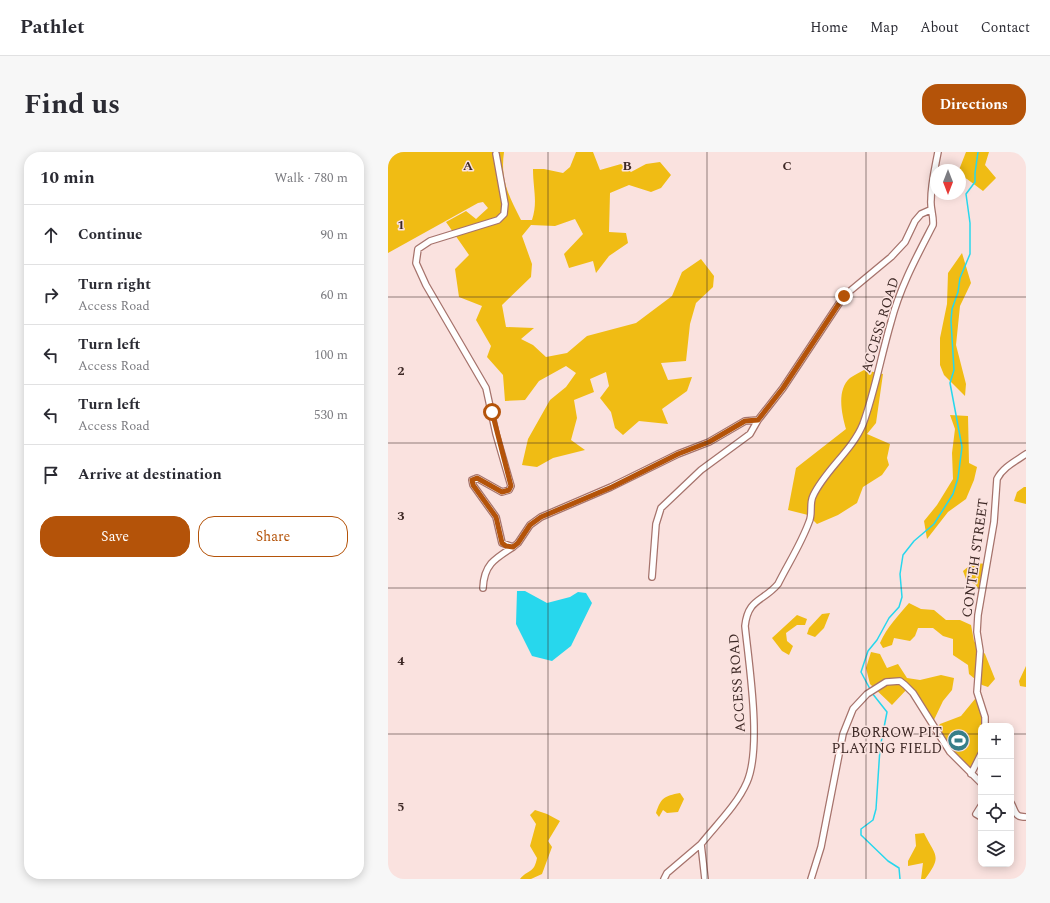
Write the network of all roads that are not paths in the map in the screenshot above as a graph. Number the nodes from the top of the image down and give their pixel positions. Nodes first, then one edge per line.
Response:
1 (938, 152) edge
2 (496, 154) dead end
3 (930, 210) junction
4 (758, 420) junction
5 (1026, 454) edge
6 (513, 547) junction
7 (652, 577) dead end
8 (483, 588) dead end
9 (985, 723) edge
10 (978, 759) edge
11 (971, 774) junction
12 (978, 780) edge
13 (1014, 815) edge
14 (1026, 817) edge
15 (701, 844) junction
16 (664, 879) edge
17 (705, 879) edge
18 (811, 879) edge

1 - 3 street
2 - 6 street
3 - 4 street, ACCESS ROAD
3 - 15 street, ACCESS ROAD
4 - 6 street
4 - 7 street, ACCESS ROAD
5 - 9 street, CONTEH STREET
6 - 8 street
10 - 11 street
11 - 12 street
11 - 18 street
13 - 14 street
15 - 16 street, ACCESS ROAD
15 - 17 street

